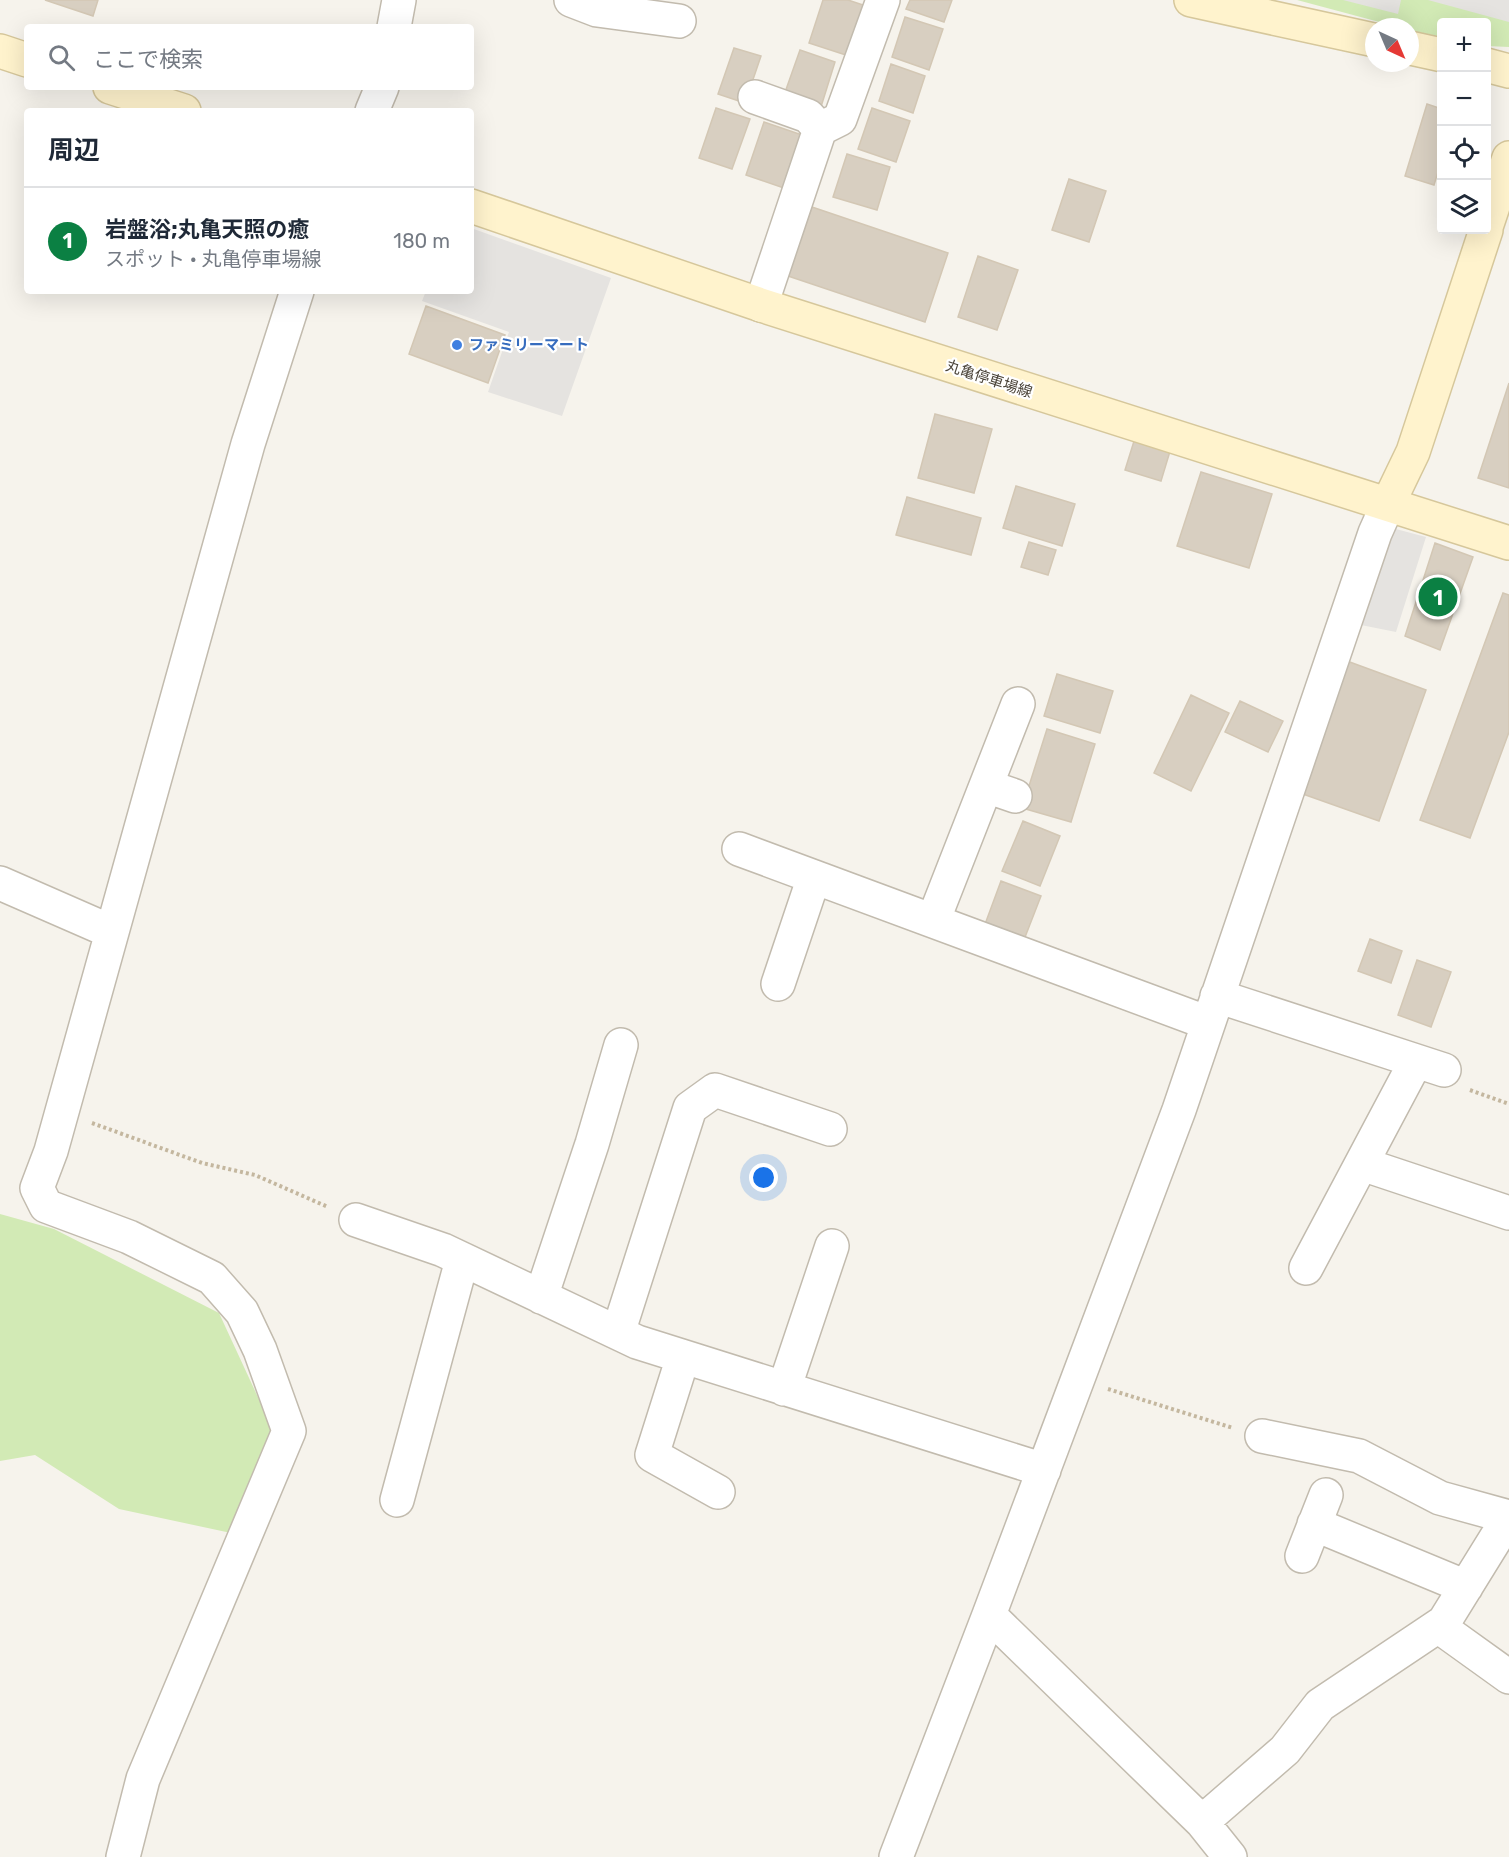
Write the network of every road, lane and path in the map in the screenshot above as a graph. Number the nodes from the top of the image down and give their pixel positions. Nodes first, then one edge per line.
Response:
1 (399, 0) edge
2 (571, 0) edge
3 (883, 0) edge
4 (1191, 0) edge
5 (679, 21) dead end
6 (395, 24) edge
7 (1365, 38) edge
8 (1419, 50) edge
9 (0, 51) edge
10 (1437, 54) edge
11 (24, 59) edge
12 (1491, 66) edge
13 (1509, 71) edge
14 (119, 90) edge
15 (381, 90) edge
16 (755, 97) dead end
17 (175, 108) edge
18 (373, 108) edge
19 (820, 129) junction
20 (1509, 158) edge
21 (474, 207) edge
22 (1491, 213) edge
23 (1484, 234) edge
24 (296, 294) edge
25 (761, 305) junction
26 (1388, 504) junction
27 (1509, 543) edge
28 (1018, 704) dead end
29 (739, 849) dead end
30 (814, 877) junction
31 (0, 883) edge
32 (933, 921) junction
33 (112, 932) junction
34 (778, 984) dead end
35 (1213, 1010) junction
36 (621, 1045) dead end
37 (62, 1112) junction
38 (830, 1129) dead end
39 (1362, 1164) junction
40 (1509, 1213) edge
41 (356, 1220) joint
42 (832, 1246) dead end
43 (462, 1260) junction
44 (1306, 1268) dead end
45 (541, 1297) junction
46 (618, 1333) junction
47 (683, 1357) junction
48 (1081, 1370) junction
49 (784, 1389) junction
50 (1263, 1436) joint
51 (1044, 1470) junction
52 (718, 1492) dead end
53 (1326, 1494) dead end
54 (397, 1500) dead end
55 (1509, 1517) edge
56 (1314, 1524) junction
57 (1302, 1556) dead end
58 (1466, 1587) junction
59 (989, 1615) junction
60 (1438, 1626) junction
61 (1509, 1677) edge
62 (1202, 1822) junction
63 (123, 1857) edge
64 (896, 1857) edge
65 (1230, 1857) edge

1 - 6 street
2 - 5 street
3 - 19 street
4 - 7 main road
8 - 10 main road
9 - 11 main road
12 - 13 main road
14 - 17 main road
15 - 18 street
16 - 19 street
19 - 25 street
20 - 22 main road
21 - 25 main road, 丸亀停車場線
23 - 26 main road
24 - 33 street
25 - 26 main road, 丸亀停車場線
26 - 27 main road, 丸亀停車場線
26 - 35 street
28 - 32 street
29 - 30 street
30 - 32 street
30 - 34 street
31 - 33 street
32 - 35 street
33 - 37 street
35 - 39 street
35 - 48 street
36 - 45 street
37 - 41 path
37 - 63 street
38 - 46 street
39 - 40 street
39 - 44 street
41 - 43 street
42 - 49 street
43 - 45 street
43 - 54 street
45 - 46 street
46 - 47 street
47 - 49 street
47 - 52 street
48 - 50 path
48 - 51 street
49 - 51 street
50 - 55 street
51 - 59 street
53 - 56 street
55 - 58 street
56 - 57 street
56 - 58 street
58 - 60 street
59 - 62 street
59 - 64 street
60 - 61 street
60 - 62 street
62 - 65 street

